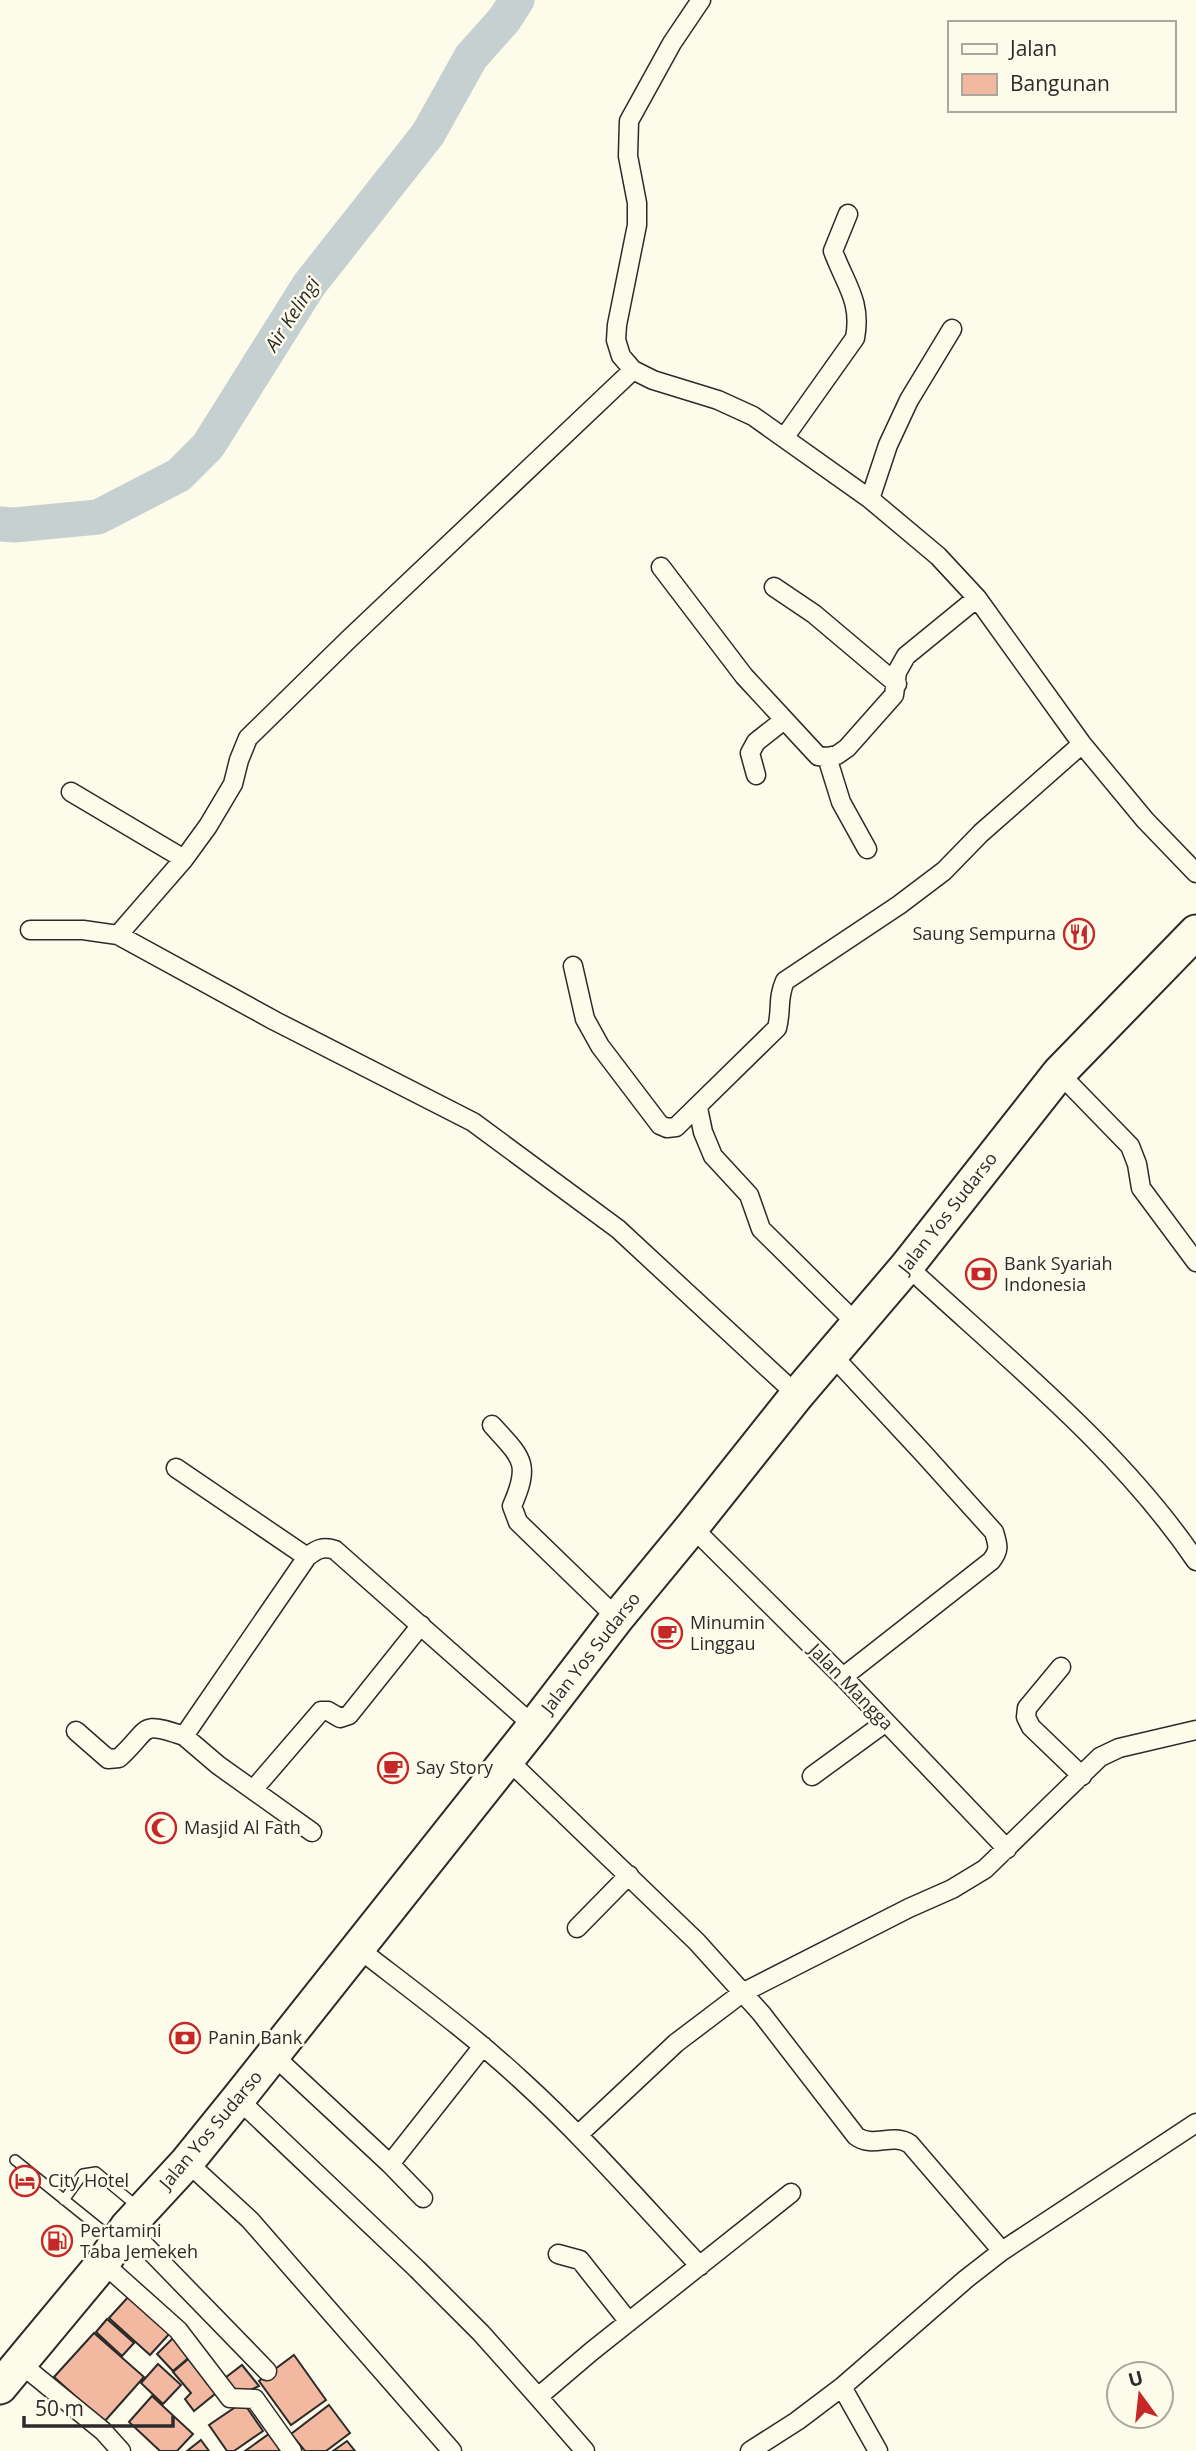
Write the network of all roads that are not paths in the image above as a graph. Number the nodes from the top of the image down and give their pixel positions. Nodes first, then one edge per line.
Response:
1 (701, 0) edge
2 (848, 214) dead end
3 (952, 329) dead end
4 (633, 370) junction
5 (784, 438) junction
6 (870, 499) junction
7 (661, 567) dead end
8 (774, 587) dead end
9 (977, 598) junction
10 (897, 684) junction
11 (784, 720) junction
12 (1082, 744) junction
13 (827, 757) junction
14 (756, 775) dead end
15 (71, 792) dead end
16 (867, 849) dead end
17 (184, 859) junction
18 (1196, 873) edge
19 (30, 930) dead end
20 (118, 935) junction
21 (1192, 945) edge
22 (573, 966) dead end
23 (1059, 1073) junction
24 (698, 1108) junction
25 (1196, 1262) edge
26 (907, 1266) junction
27 (857, 1324) junction
28 (831, 1354) junction
29 (797, 1395) junction
30 (492, 1425) dead end
31 (176, 1468) dead end
32 (692, 1527) junction
33 (307, 1557) junction
34 (1196, 1561) edge
35 (617, 1618) junction
36 (421, 1625) junction
37 (1061, 1667) dead end
38 (843, 1677) junction
39 (886, 1722) junction
40 (534, 1726) junction
41 (1196, 1730) edge
42 (76, 1731) dead end
43 (184, 1735) junction
44 (507, 1759) junction
45 (812, 1776) dead end
46 (1082, 1776) junction
47 (253, 1790) junction
48 (312, 1832) dead end
49 (1007, 1849) junction
50 (629, 1875) junction
51 (577, 1928) dead end
52 (359, 1949) junction
53 (742, 1993) junction
54 (483, 2046) junction
55 (273, 2055) junction
56 (239, 2099) junction
57 (1196, 2123) edge
58 (578, 2135) junction
59 (15, 2160) dead end
60 (187, 2162) junction
61 (390, 2164) junction
62 (791, 2193) dead end
63 (423, 2198) dead end
64 (64, 2200) junction
65 (122, 2236) junction
66 (1002, 2251) junction
67 (558, 2254) dead end
68 (701, 2266) junction
69 (629, 2322) junction
70 (267, 2371) dead end
71 (10, 2375) edge
72 (842, 2387) junction
73 (538, 2397) junction
74 (121, 2451) edge
75 (292, 2451) edge
76 (452, 2451) edge
77 (585, 2451) edge
78 (750, 2451) edge
79 (878, 2451) edge

1 - 4 street
2 - 5 street
3 - 6 street
4 - 5 street
4 - 17 street
5 - 6 street
6 - 9 street
7 - 11 street
8 - 10 street
9 - 10 street
9 - 12 street
10 - 13 street
11 - 13 street
11 - 14 street
12 - 18 street
12 - 24 street
13 - 16 street
15 - 17 street
17 - 20 street
19 - 20 street
20 - 29 street
21 - 23 highway, Jalan Yos Sudarso
22 - 24 street
23 - 25 street
23 - 26 highway, Jalan Yos Sudarso
24 - 27 street
26 - 27 highway, Jalan Yos Sudarso
26 - 34 street
27 - 28 highway, Jalan Yos Sudarso
28 - 29 highway, Jalan Yos Sudarso
28 - 38 street
29 - 32 highway, Jalan Yos Sudarso
30 - 35 street
31 - 33 street
32 - 35 highway, Jalan Yos Sudarso
32 - 38 street, Jalan Mangga
33 - 36 street
33 - 43 street
35 - 40 highway, Jalan Yos Sudarso
36 - 40 street
36 - 47 street
37 - 46 street
38 - 39 street, Jalan Mangga
39 - 45 street
39 - 49 street, Jalan Mangga
40 - 44 highway, Jalan Yos Sudarso
41 - 46 street
42 - 43 street
43 - 47 street
44 - 50 street
44 - 52 highway, Jalan Yos Sudarso
46 - 49 street
47 - 48 street
49 - 53 street
50 - 51 street
50 - 53 street
52 - 54 street
52 - 55 highway, Jalan Yos Sudarso
53 - 58 street
53 - 66 street
54 - 58 street
54 - 61 street
55 - 56 highway, Jalan Yos Sudarso
55 - 61 street
56 - 60 highway, Jalan Yos Sudarso
56 - 73 street
57 - 66 street
58 - 68 street
59 - 64 lane
60 - 65 highway, Jalan Yos Sudarso
60 - 76 street
61 - 63 street
62 - 68 street
64 - 65 lane
64 - 65 lane
65 - 70 street
65 - 71 highway, Jalan Yos Sudarso
65 - 75 street
66 - 72 street
67 - 69 street
68 - 69 street
69 - 73 street
71 - 74 street
72 - 78 street
72 - 79 street
73 - 77 street

